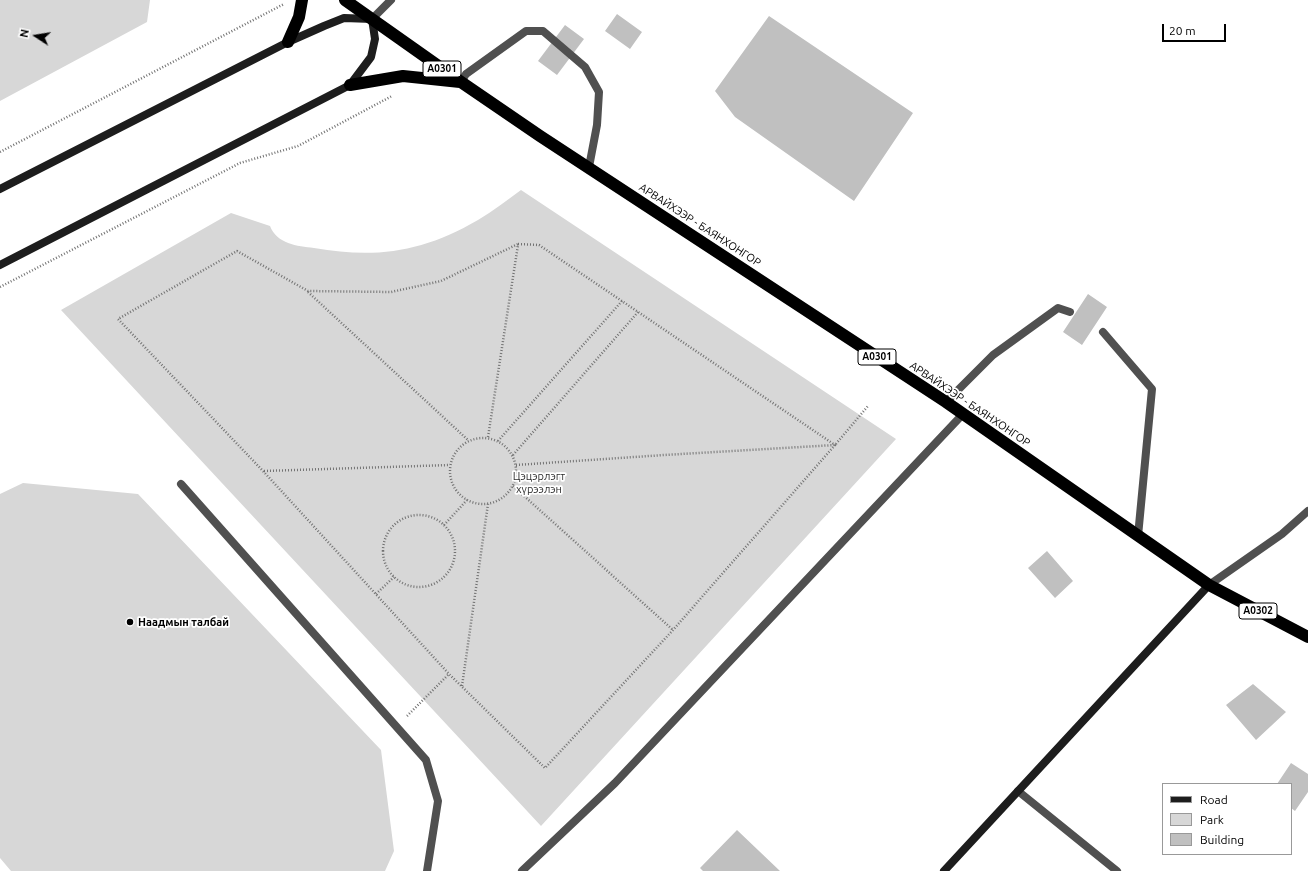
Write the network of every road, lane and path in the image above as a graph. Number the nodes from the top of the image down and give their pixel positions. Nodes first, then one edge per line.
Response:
1 (302, 0) edge
2 (345, 0) edge
3 (391, 0) edge
4 (285, 4) dead end
5 (372, 19) junction
6 (288, 42) junction
7 (461, 82) junction
8 (350, 85) junction
9 (393, 96) dead end
10 (0, 152) edge
11 (589, 167) junction
12 (0, 189) edge
13 (518, 244) junction
14 (0, 265) edge
15 (0, 287) edge
16 (308, 291) junction
17 (622, 301) junction
18 (638, 312) junction
19 (1070, 312) dead end
20 (1103, 332) dead end
21 (946, 402) junction
22 (868, 406) dead end
23 (963, 414) junction
24 (488, 437) junction
25 (468, 440) junction
26 (498, 441) junction
27 (835, 445) junction
28 (513, 455) junction
29 (450, 465) junction
30 (516, 465) junction
31 (263, 471) junction
32 (181, 484) dead end
33 (513, 486) junction
34 (467, 500) junction
35 (488, 504) junction
36 (1308, 511) edge
37 (444, 525) junction
38 (1138, 536) junction
39 (394, 577) junction
40 (1209, 585) junction
41 (376, 594) junction
42 (673, 630) junction
43 (1308, 637) edge
44 (449, 674) junction
45 (462, 687) junction
46 (397, 727) junction
47 (1018, 791) junction
48 (427, 871) edge
49 (522, 871) edge
50 (944, 871) edge
51 (1116, 871) edge

1 - 6 highway
2 - 5 highway, A0301
3 - 5 street
4 - 10 path
5 - 6 main road
5 - 7 highway, A0301
5 - 8 main road
6 - 12 main road
7 - 8 highway
7 - 11 highway, АРВАЙХЭЭР - БАЯНХОНГОР / A0301
7 - 11 street
8 - 14 main road
9 - 15 path
11 - 21 highway, АРВАЙХЭЭР - БАЯНХОНГОР / A0301
13 - 16 path
13 - 17 path
13 - 24 path
16 - 25 path
16 - 31 path
17 - 18 path
17 - 26 path
18 - 27 path
18 - 28 path
19 - 21 street
20 - 38 street
21 - 23 highway, АРВАЙХЭЭР - БАЯНХОНГОР / A0301
22 - 27 path
23 - 38 highway, АРВАЙХЭЭР - БАЯНХОНГОР / A0301
23 - 49 street
24 - 25 path
24 - 26 path
25 - 29 path
26 - 28 path
27 - 30 path
27 - 42 path
28 - 30 path
29 - 31 path
29 - 34 path
30 - 33 path
31 - 41 path
32 - 46 street
33 - 35 path
33 - 42 path
34 - 35 path
34 - 37 path
35 - 45 path
36 - 40 street
37 - 39 path
37 - 39 path
38 - 40 highway, АРВАЙХЭЭР - БАЯНХОНГОР / A0301
39 - 41 path
40 - 43 highway, АРВАЙХЭЭР - БАЯНХОНГОР / A0302
40 - 47 main road
41 - 44 path
42 - 45 path
44 - 45 path
44 - 46 path
46 - 48 street
47 - 50 main road
47 - 51 street

